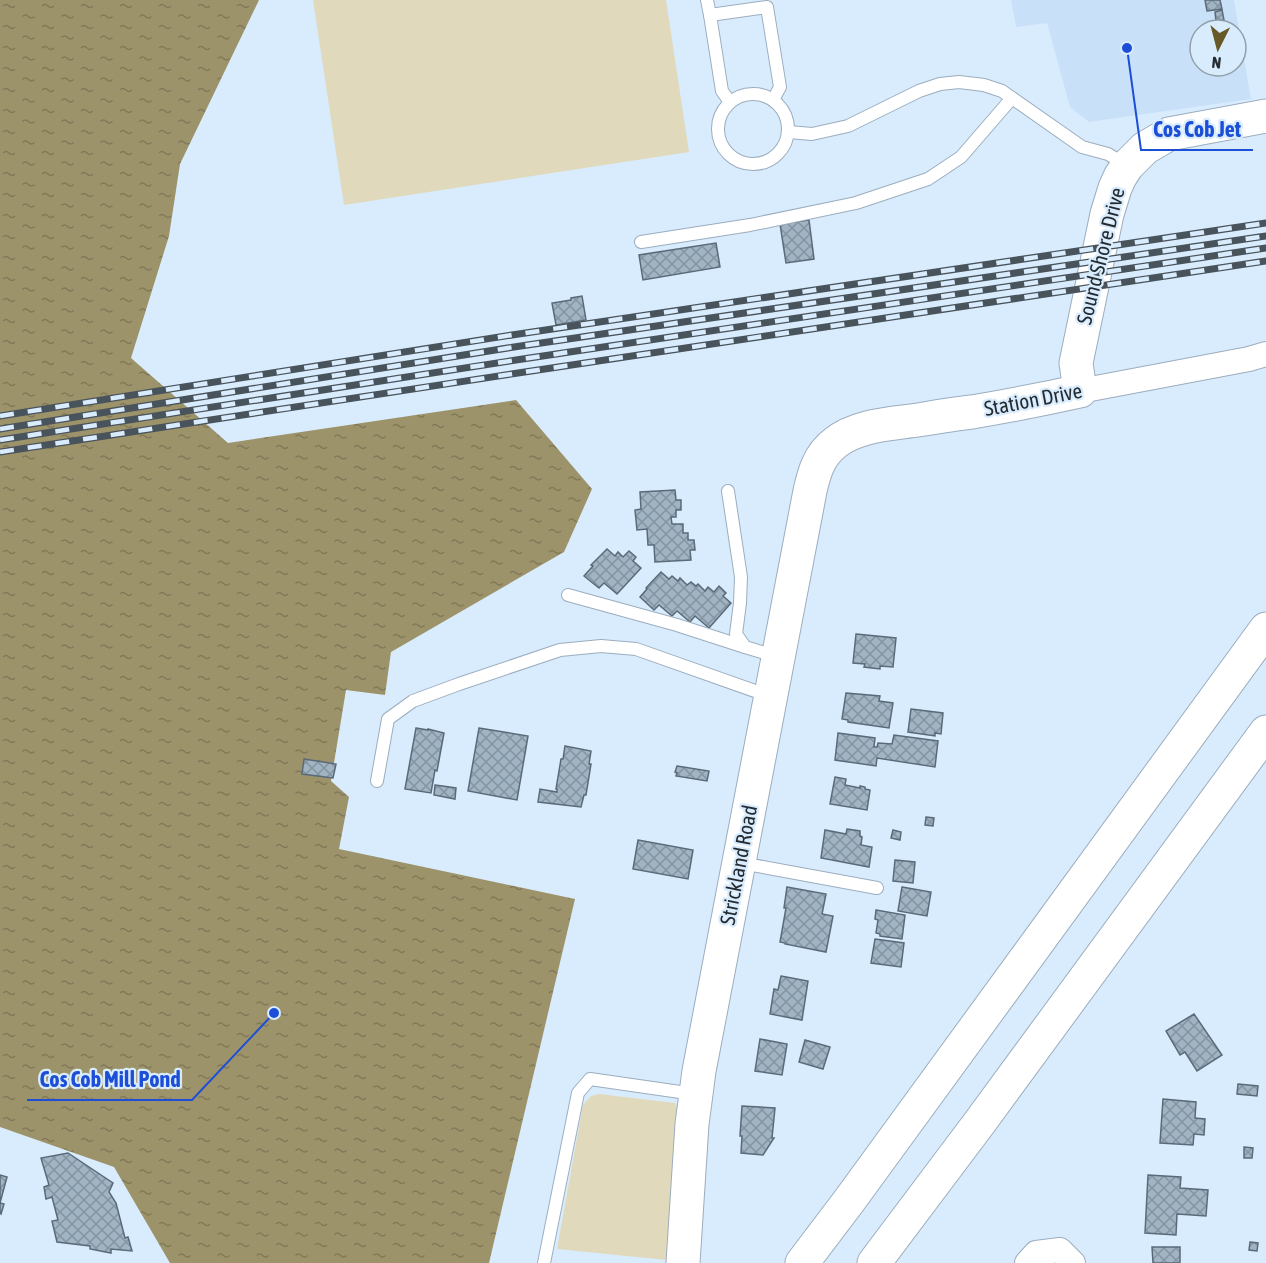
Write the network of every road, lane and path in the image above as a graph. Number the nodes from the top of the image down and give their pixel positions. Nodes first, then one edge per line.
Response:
1 (707, 0) edge
2 (710, 15) junction
3 (1012, 98) junction
4 (774, 100) junction
5 (730, 102) junction
6 (1266, 116) edge
7 (789, 132) junction
8 (1128, 166) junction
9 (640, 242) dead end
10 (1266, 354) edge
11 (1080, 391) junction
12 (815, 471) joint
13 (728, 491) dead end
14 (568, 595) dead end
15 (1266, 629) edge
16 (745, 647) junction
17 (779, 658) junction
18 (771, 697) junction
19 (1266, 732) edge
20 (377, 781) dead end
21 (739, 863) junction
22 (877, 888) dead end
23 (695, 1094) junction
24 (544, 1263) edge
25 (683, 1263) edge
26 (802, 1263) edge
27 (874, 1263) edge
28 (1027, 1263) edge
29 (1073, 1263) edge

1 - 2 lane
2 - 4 lane
2 - 5 lane
3 - 7 lane
3 - 8 lane
3 - 9 lane
4 - 5 lane
4 - 7 lane
5 - 7 lane
6 - 8 main road, Sound Shore Drive
8 - 11 main road, Sound Shore Drive
10 - 11 street, Station Drive
11 - 12 main road, Station Drive
12 - 17 main road, Strickland Road
13 - 16 lane
14 - 16 lane
15 - 26 main road
16 - 17 lane
17 - 18 main road, Strickland Road
18 - 20 lane
18 - 21 main road, Strickland Road
19 - 27 main road
21 - 22 lane
21 - 23 main road, Strickland Road
23 - 24 lane
23 - 25 main road, Strickland Road
28 - 29 street

